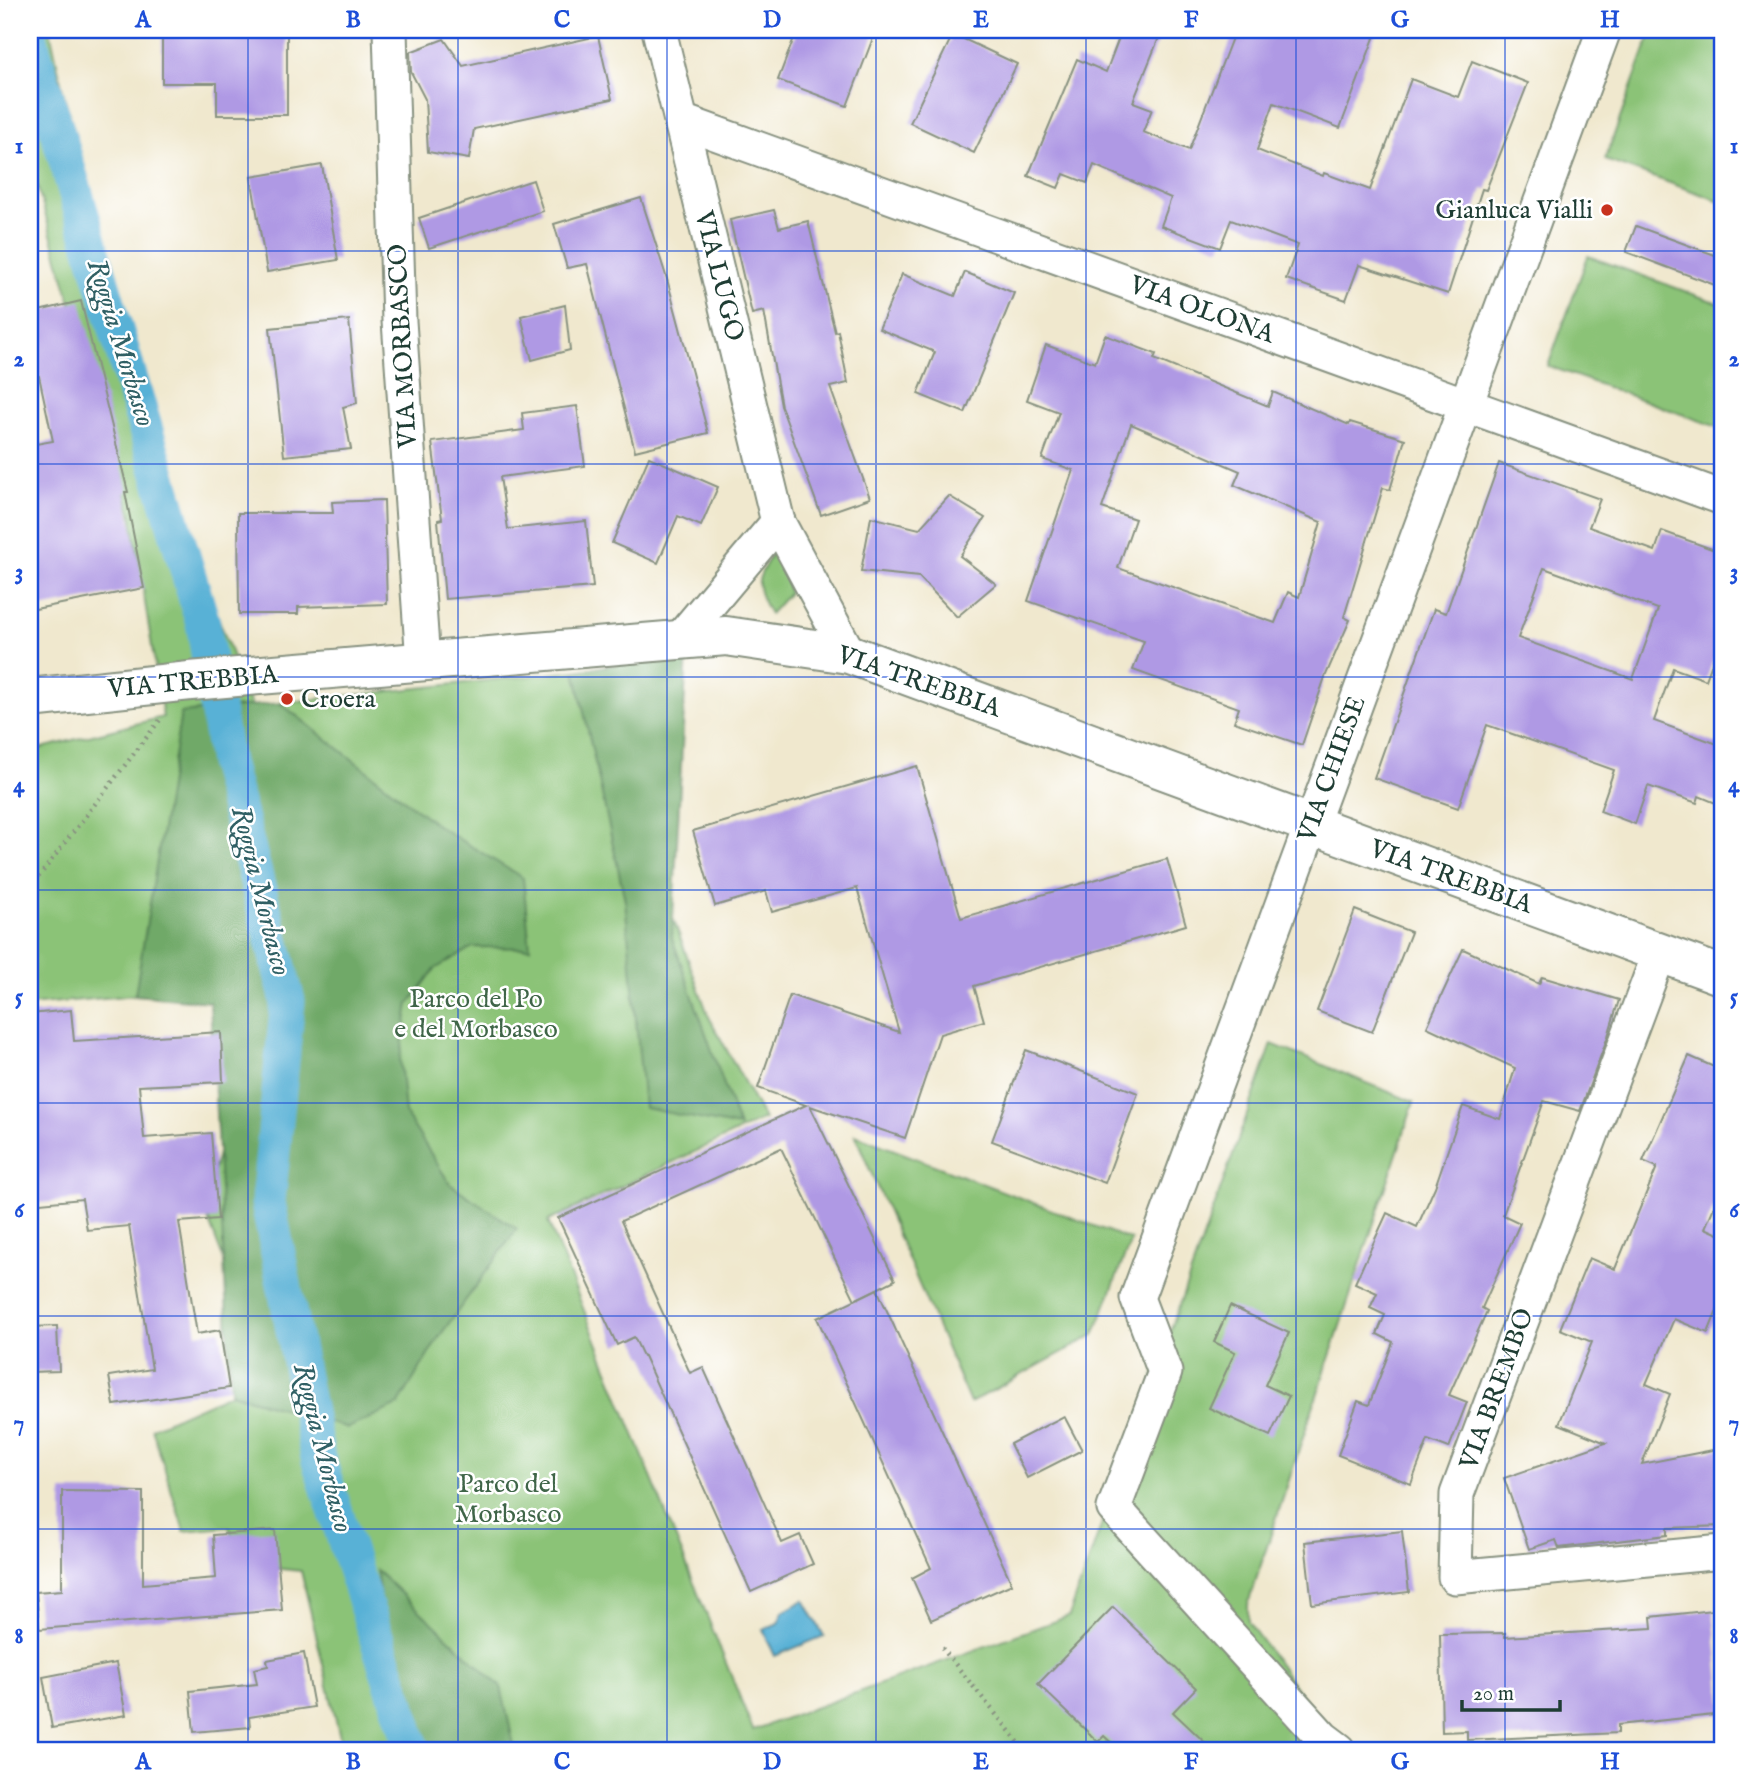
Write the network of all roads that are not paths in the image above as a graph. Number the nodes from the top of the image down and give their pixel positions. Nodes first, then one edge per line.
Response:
1 (390, 30) edge
2 (659, 30) edge
3 (1604, 30) edge
4 (682, 121) junction
5 (1465, 405) junction
6 (1723, 498) edge
7 (778, 522) junction
8 (680, 639) junction
9 (849, 654) junction
10 (423, 662) junction
11 (30, 698) edge
12 (1311, 825) junction
13 (1659, 954) junction
14 (1723, 976) edge
15 (1723, 1552) edge
16 (1339, 1750) edge

1 - 10 street, VIA MORBASCO
2 - 4 street, VIA LUGO
3 - 5 street, VIA CHIESE
4 - 5 street, VIA OLONA
4 - 7 street, VIA LUGO
5 - 6 street, VIA OLONA
5 - 12 street, VIA CHIESE
7 - 8 street
7 - 9 street, VIA LUGO
8 - 9 street, VIA TREBBIA
8 - 10 street, VIA TREBBIA
9 - 12 street, VIA TREBBIA
10 - 11 street, VIA TREBBIA
12 - 13 street, VIA TREBBIA
12 - 16 street, VIA CHIESE
13 - 14 street, VIA TREBBIA
13 - 15 street, VIA BREMBO

